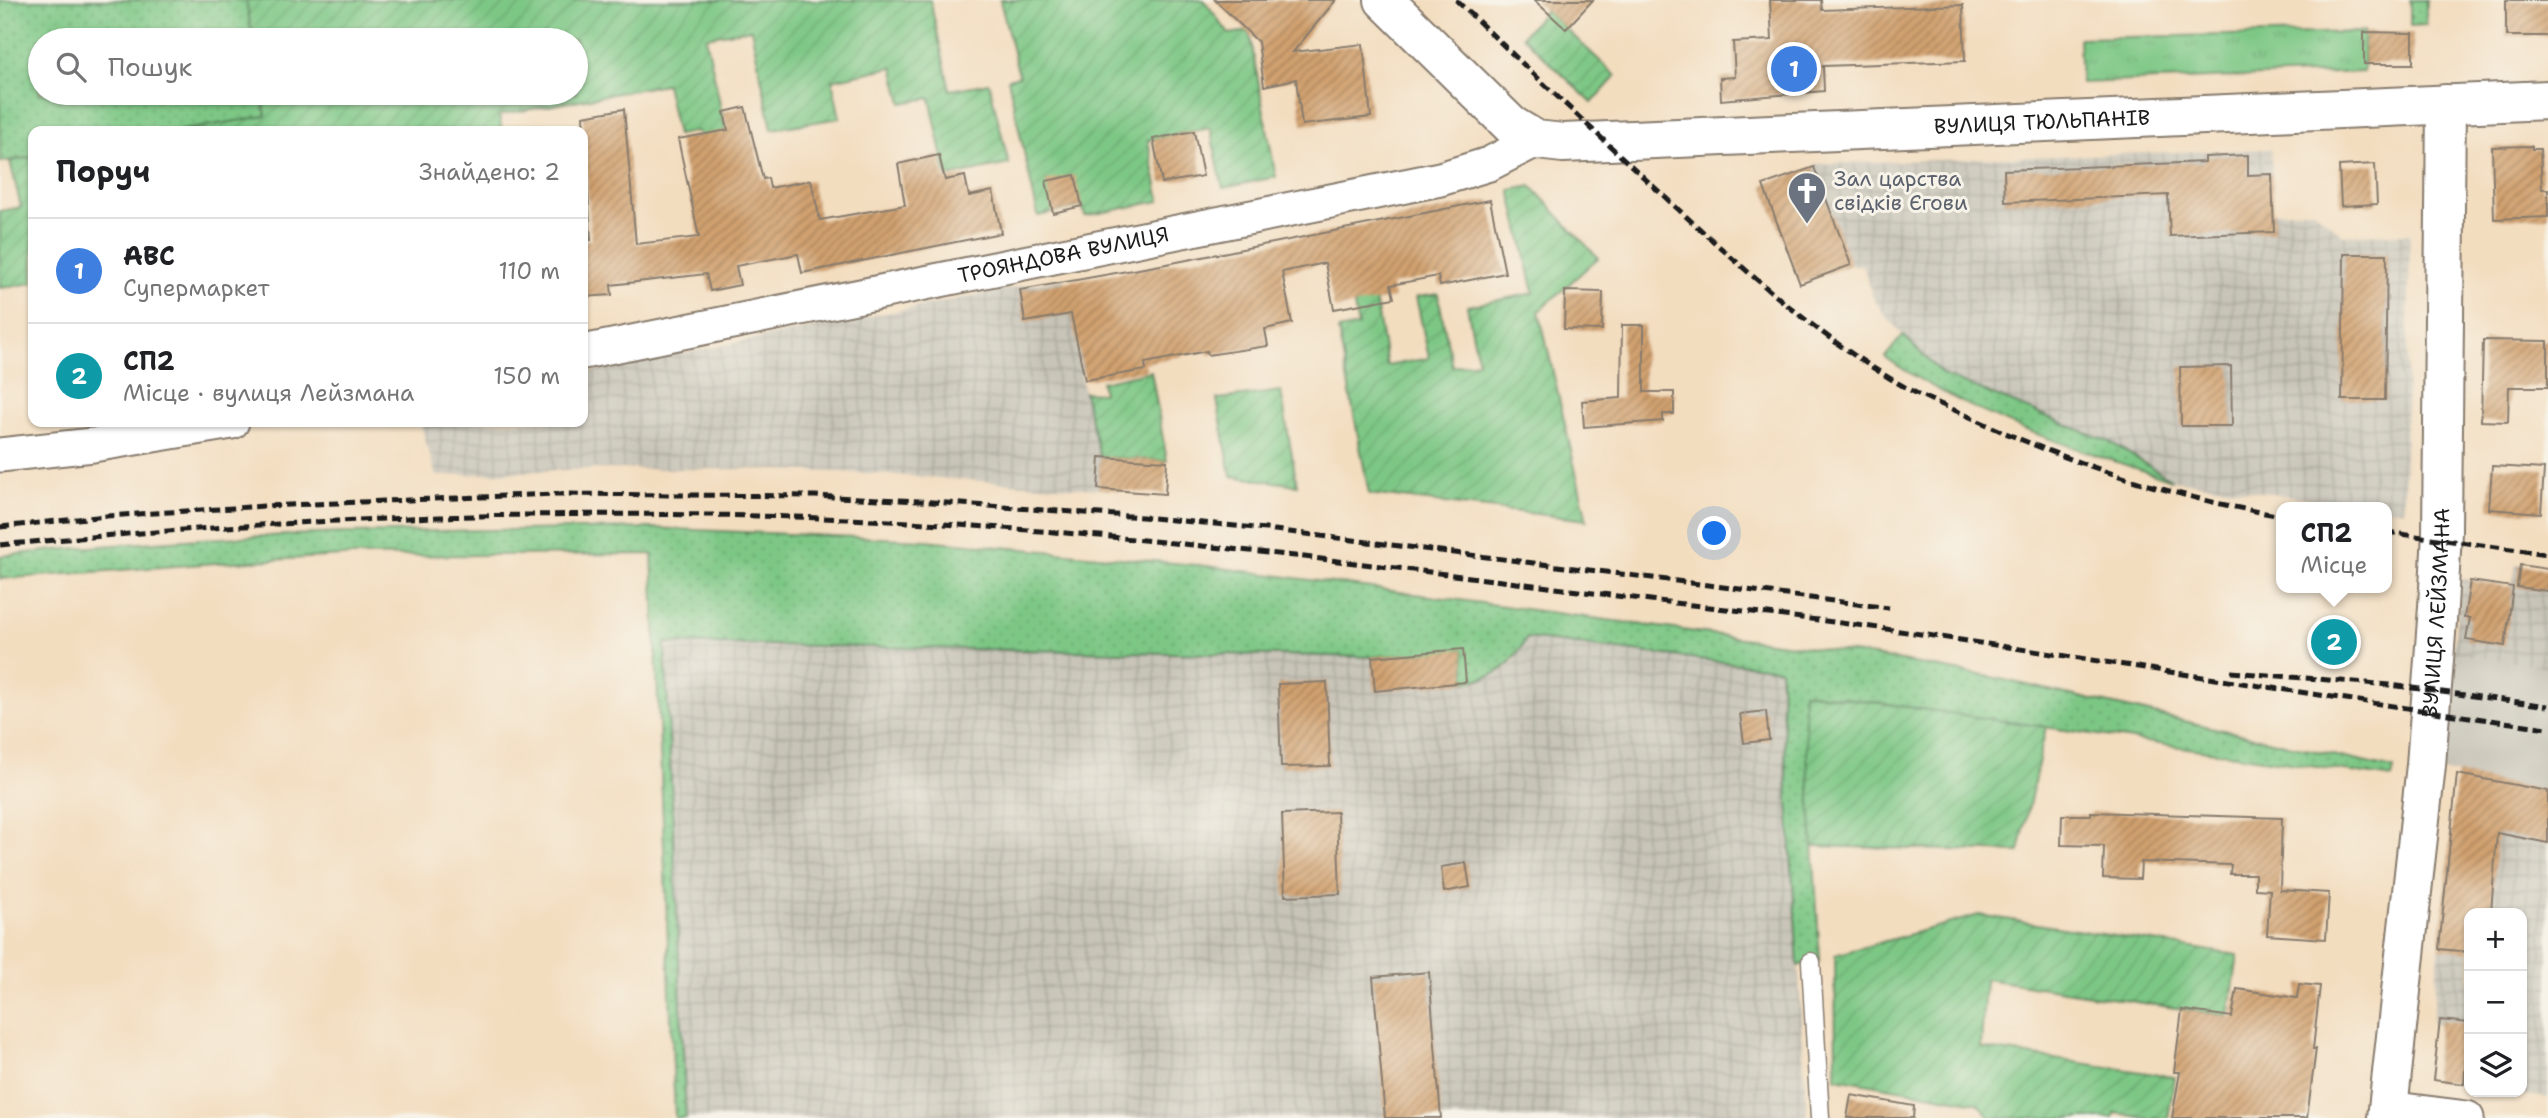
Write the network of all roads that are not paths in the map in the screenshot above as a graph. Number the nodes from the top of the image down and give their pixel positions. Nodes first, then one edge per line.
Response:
1 (1384, 0) edge
2 (2548, 100) edge
3 (2446, 104) junction
4 (1536, 140) junction
5 (588, 351) edge
6 (202, 427) edge
7 (0, 455) edge
8 (1811, 962) dead end
9 (2388, 1113) edge
10 (1820, 1118) edge
11 (2467, 1118) edge

1 - 4 street
2 - 3 street, ВУЛИЦЯ ТЮЛЬПАНІВ
3 - 4 street, ВУЛИЦЯ ТЮЛЬПАНІВ
3 - 9 street, ВУЛИЦЯ ЛЕЙЗМАНА
4 - 5 street, ТРОЯНДОВА ВУЛИЦЯ
6 - 7 street
8 - 10 lane
9 - 11 street

